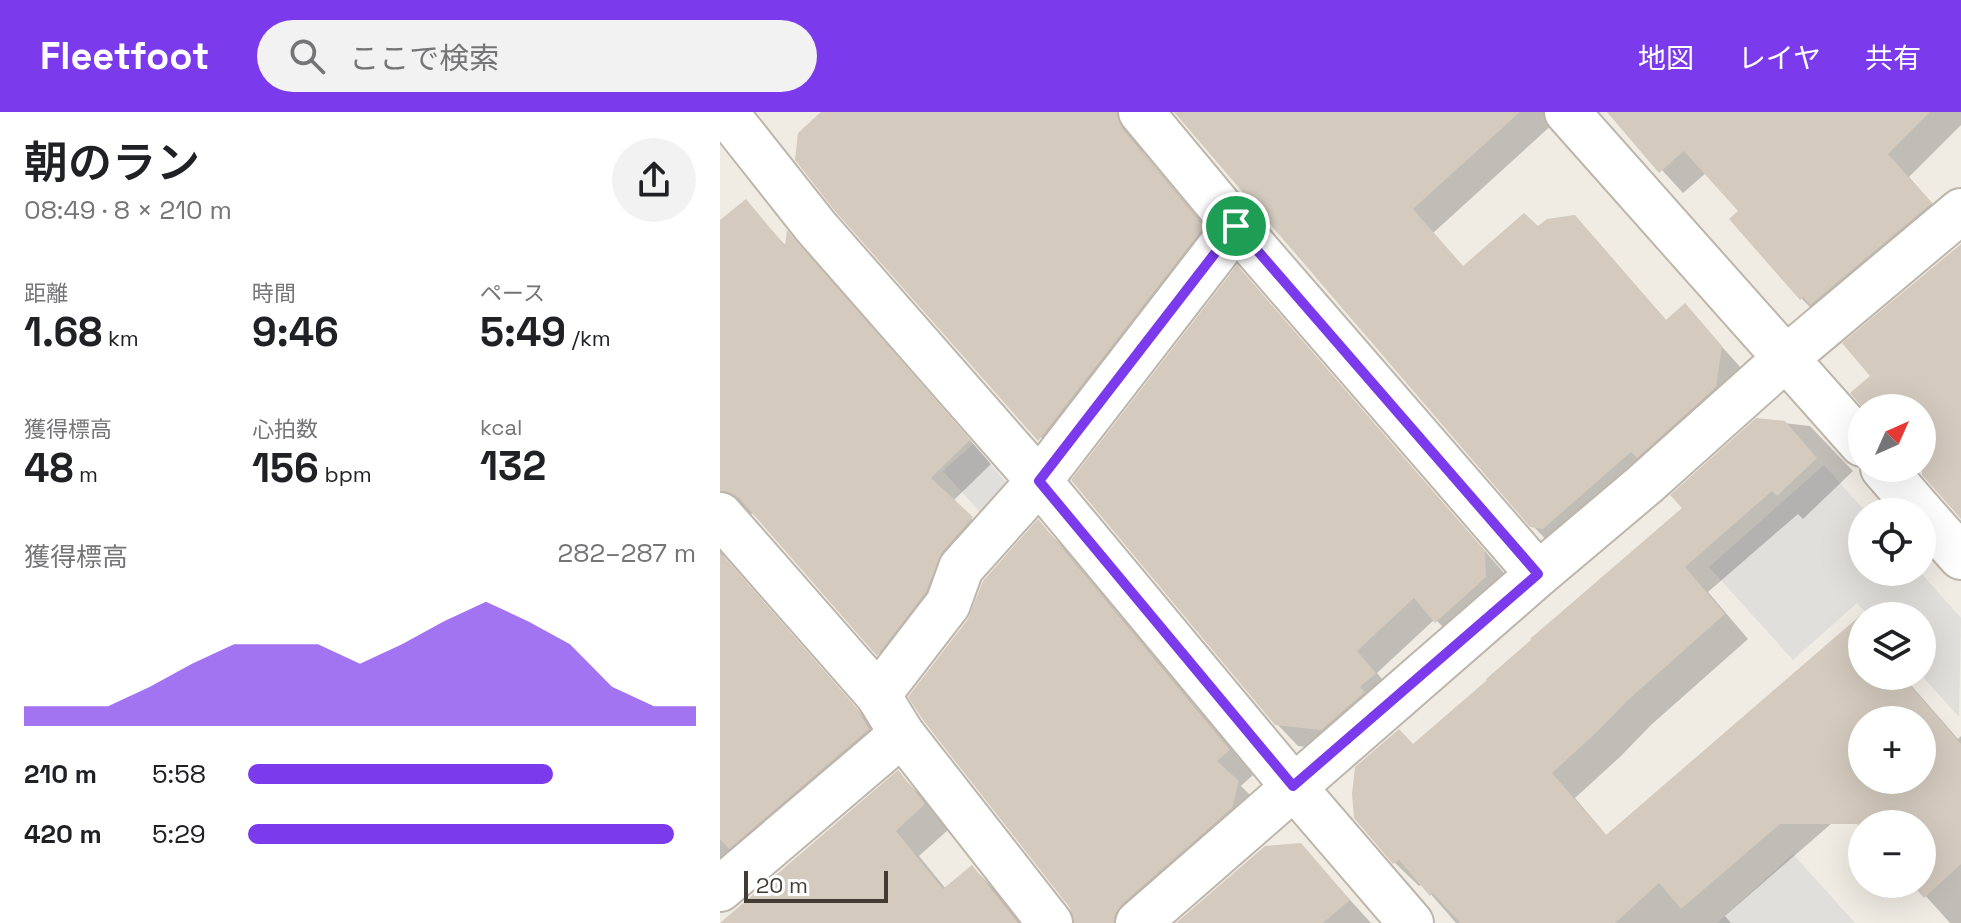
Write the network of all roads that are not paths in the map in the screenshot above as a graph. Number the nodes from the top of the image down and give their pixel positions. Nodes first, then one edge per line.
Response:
1 (1141, 112) edge
2 (1567, 112) edge
3 (734, 124) edge
4 (1961, 211) edge
5 (1236, 226) junction
6 (1786, 358) junction
7 (1848, 428) edge
8 (1039, 481) junction
9 (1895, 482) edge
10 (1910, 498) edge
11 (1936, 528) edge
12 (728, 542) edge
13 (1961, 557) edge
14 (1538, 574) junction
15 (878, 695) junction
16 (902, 734) junction
17 (1293, 786) junction
18 (720, 889) edge
19 (1050, 923) edge
20 (1138, 923) edge
21 (1411, 923) edge

1 - 5 street
2 - 6 street
3 - 8 street
4 - 6 street
5 - 8 street
5 - 14 street
6 - 7 street
6 - 14 street
8 - 15 street
8 - 17 street
9 - 10 street
11 - 13 street
12 - 15 street
14 - 17 street
15 - 16 street
16 - 18 street
16 - 19 street
17 - 20 street
17 - 21 street

